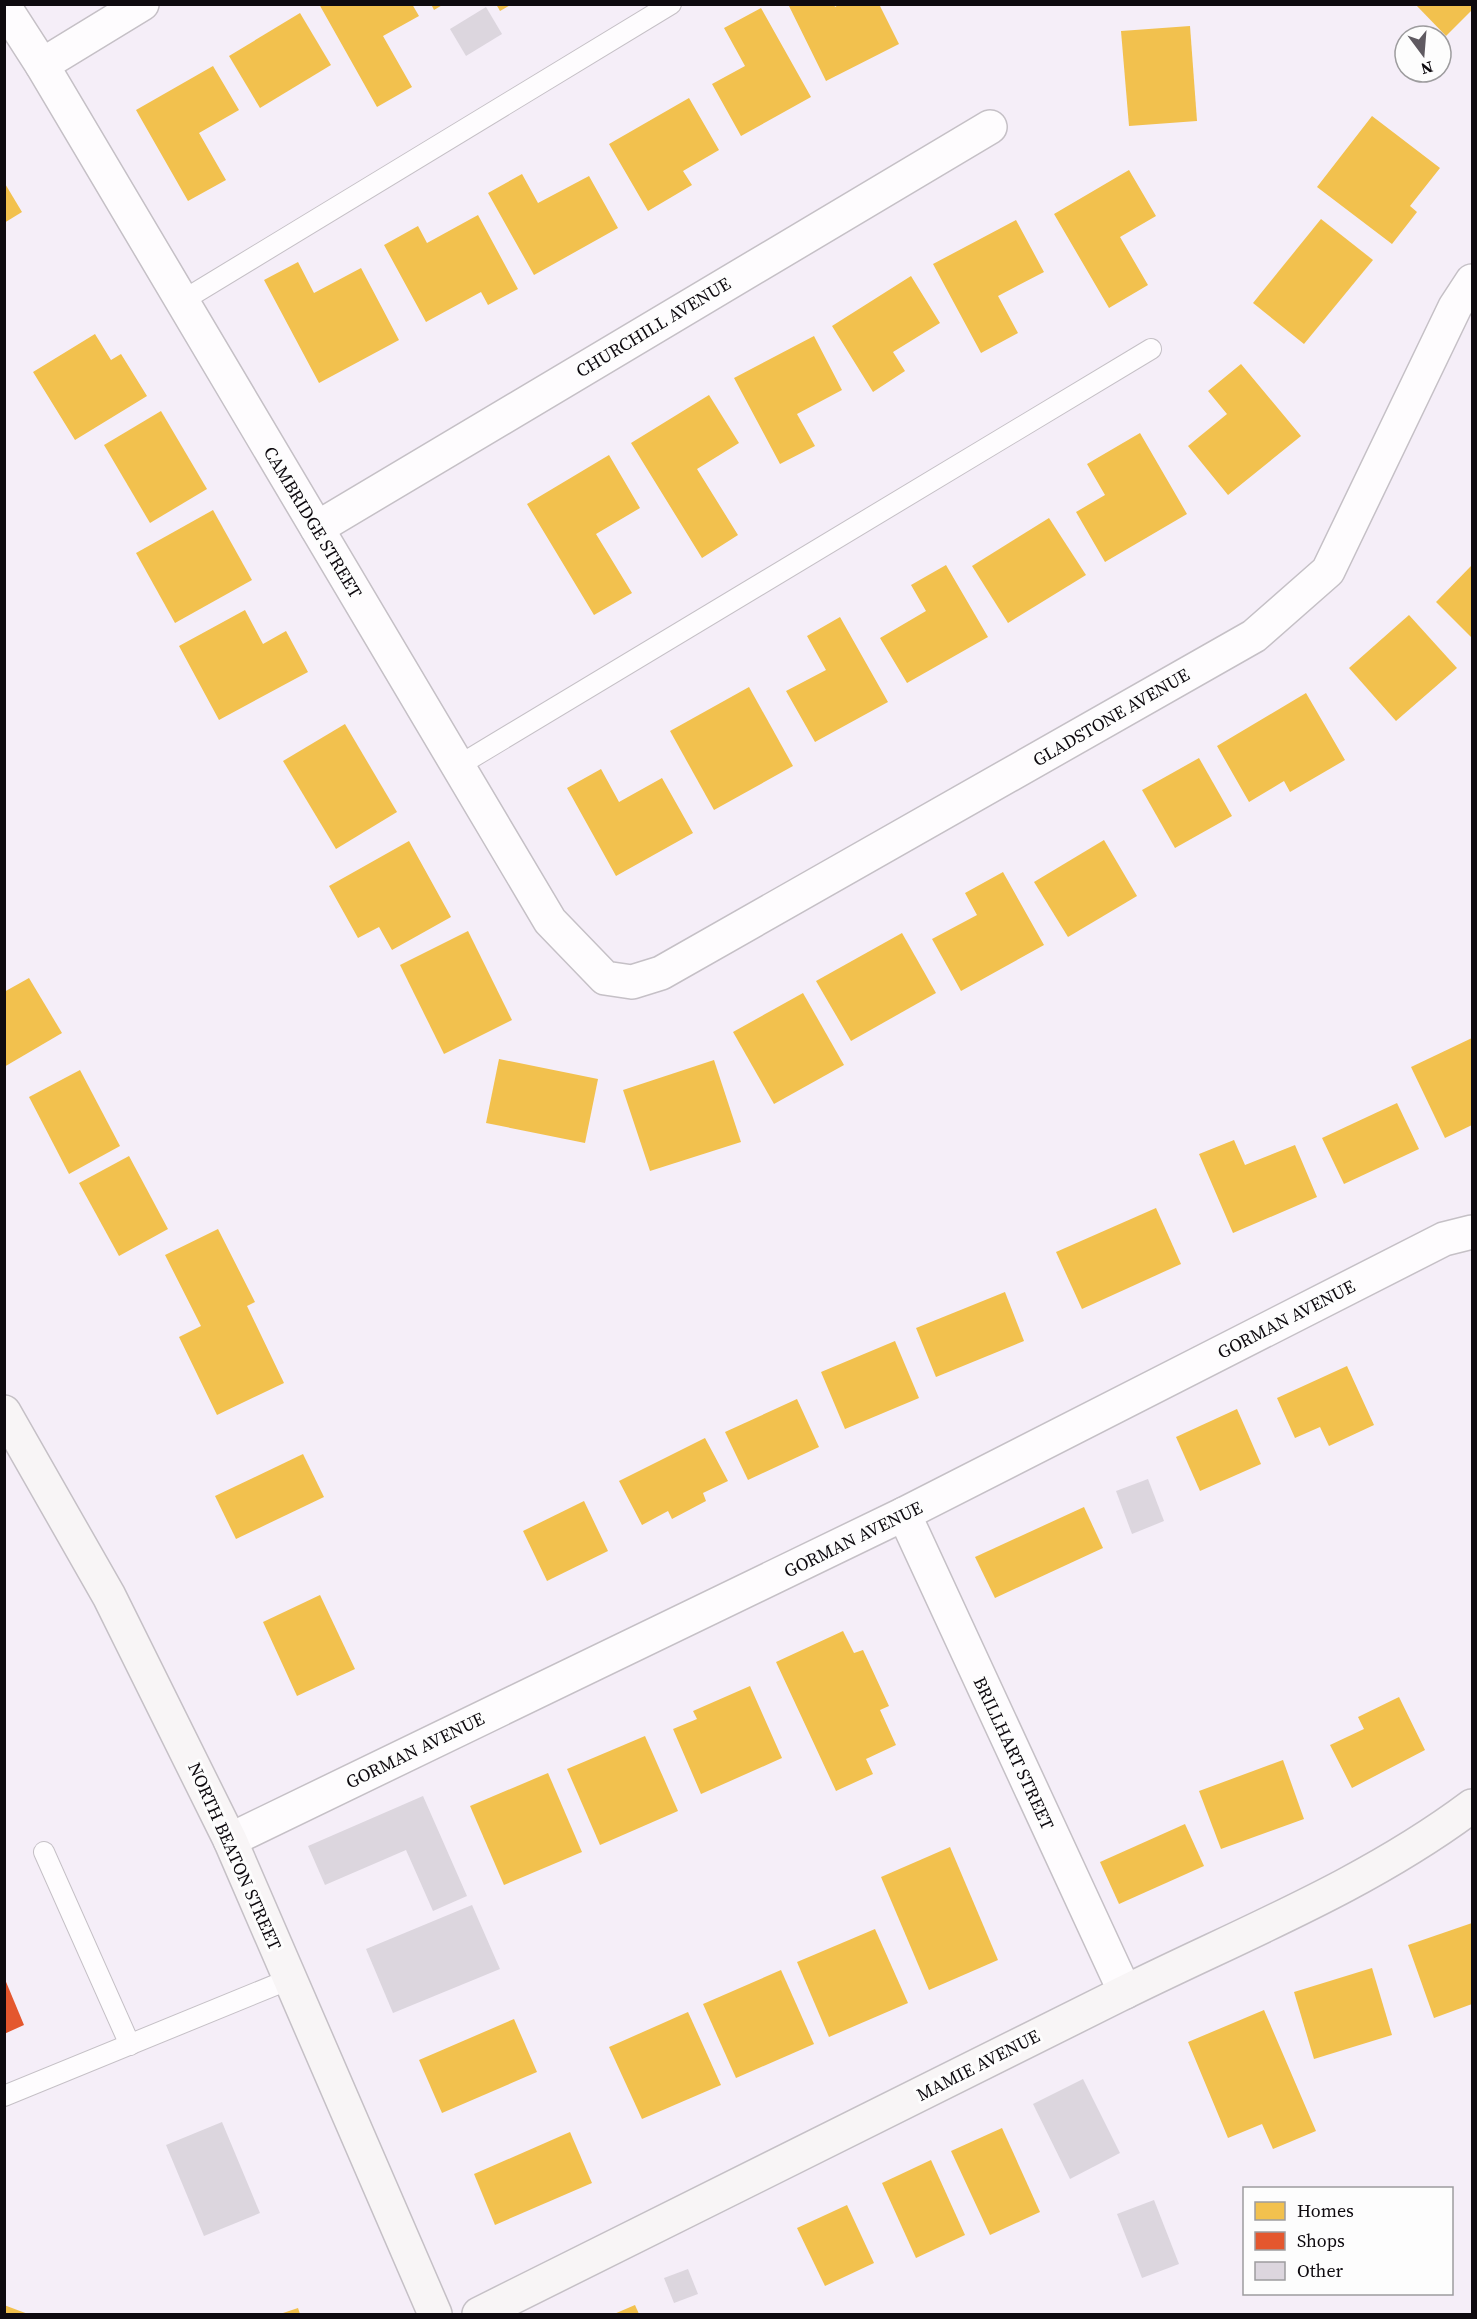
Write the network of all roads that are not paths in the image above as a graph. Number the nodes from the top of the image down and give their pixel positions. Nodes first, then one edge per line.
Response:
1 (142, 4) edge
2 (671, 4) edge
3 (4, 6) edge
4 (42, 65) junction
5 (990, 127) dead end
6 (1473, 281) edge
7 (182, 301) junction
8 (1151, 349) dead end
9 (317, 528) junction
10 (458, 766) junction
11 (596, 970) joint
12 (1473, 1232) edge
13 (4, 1412) edge
14 (904, 1514) junction
15 (1473, 1806) edge
16 (230, 1840) junction
17 (44, 1852) dead end
18 (290, 1979) junction
19 (1125, 1992) junction
20 (130, 2045) junction
21 (4, 2096) edge
22 (435, 2314) edge
23 (479, 2314) edge

1 - 4 street
2 - 7 lane
3 - 4 street, CAMBRIDGE STREET
4 - 7 street, CAMBRIDGE STREET
5 - 9 street, CHURCHILL AVENUE
6 - 11 street, GLADSTONE AVENUE
7 - 9 street, CAMBRIDGE STREET
8 - 10 lane
9 - 10 street, CAMBRIDGE STREET
10 - 11 street, CAMBRIDGE STREET
12 - 14 street, GORMAN AVENUE
13 - 16 street, NORTH BEATON STREET
14 - 16 street, GORMAN AVENUE
14 - 19 street, BRILLHART STREET
15 - 19 street, MAMIE AVENUE
16 - 18 street, NORTH BEATON STREET
17 - 20 lane
18 - 20 lane
18 - 22 street, NORTH BEATON STREET
19 - 23 street, MAMIE AVENUE
20 - 21 lane

